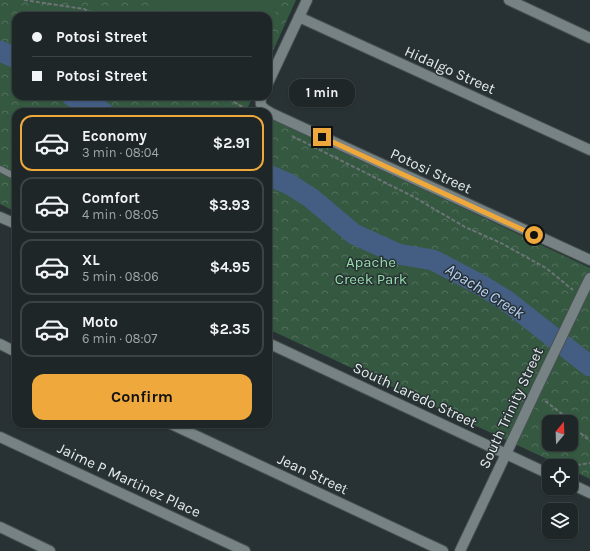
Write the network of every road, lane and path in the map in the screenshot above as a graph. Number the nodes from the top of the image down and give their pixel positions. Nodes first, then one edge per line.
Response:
1 (24, 0) edge
2 (306, 0) edge
3 (509, 0) edge
4 (91, 12) edge
5 (298, 17) junction
6 (590, 38) edge
7 (272, 74) edge
8 (230, 100) edge
9 (259, 105) edge
10 (272, 113) edge
11 (292, 136) dead end
12 (590, 150) edge
13 (0, 169) edge
14 (12, 175) edge
15 (0, 217) edge
16 (12, 222) edge
17 (590, 260) edge
18 (590, 278) edge
19 (582, 291) junction
20 (0, 344) edge
21 (272, 345) edge
22 (12, 350) edge
23 (545, 401) dead end
24 (180, 428) edge
25 (0, 437) edge
26 (590, 441) edge
27 (506, 454) junction
28 (590, 463) edge
29 (578, 465) edge
30 (542, 471) edge
31 (578, 487) edge
32 (590, 493) edge
33 (0, 528) edge
34 (50, 551) edge
35 (245, 551) edge
36 (443, 551) edge
37 (460, 551) edge

1 - 4 path
2 - 5 street
3 - 6 street
5 - 7 street
5 - 12 street, Hidalgo Street
8 - 9 path
10 - 17 street, Potosi Street
11 - 19 path
13 - 14 lane
15 - 16 street
18 - 19 street, South Trinity Street
19 - 27 street, South Trinity Street, bridge
20 - 22 street
21 - 27 street, South Laredo Street
23 - 26 path
24 - 36 street, Jean Street
25 - 35 street, Jaime P Martinez Place
27 - 30 street, South Laredo Street
27 - 37 street, South Trinity Street
28 - 29 path
31 - 32 street
33 - 34 street

